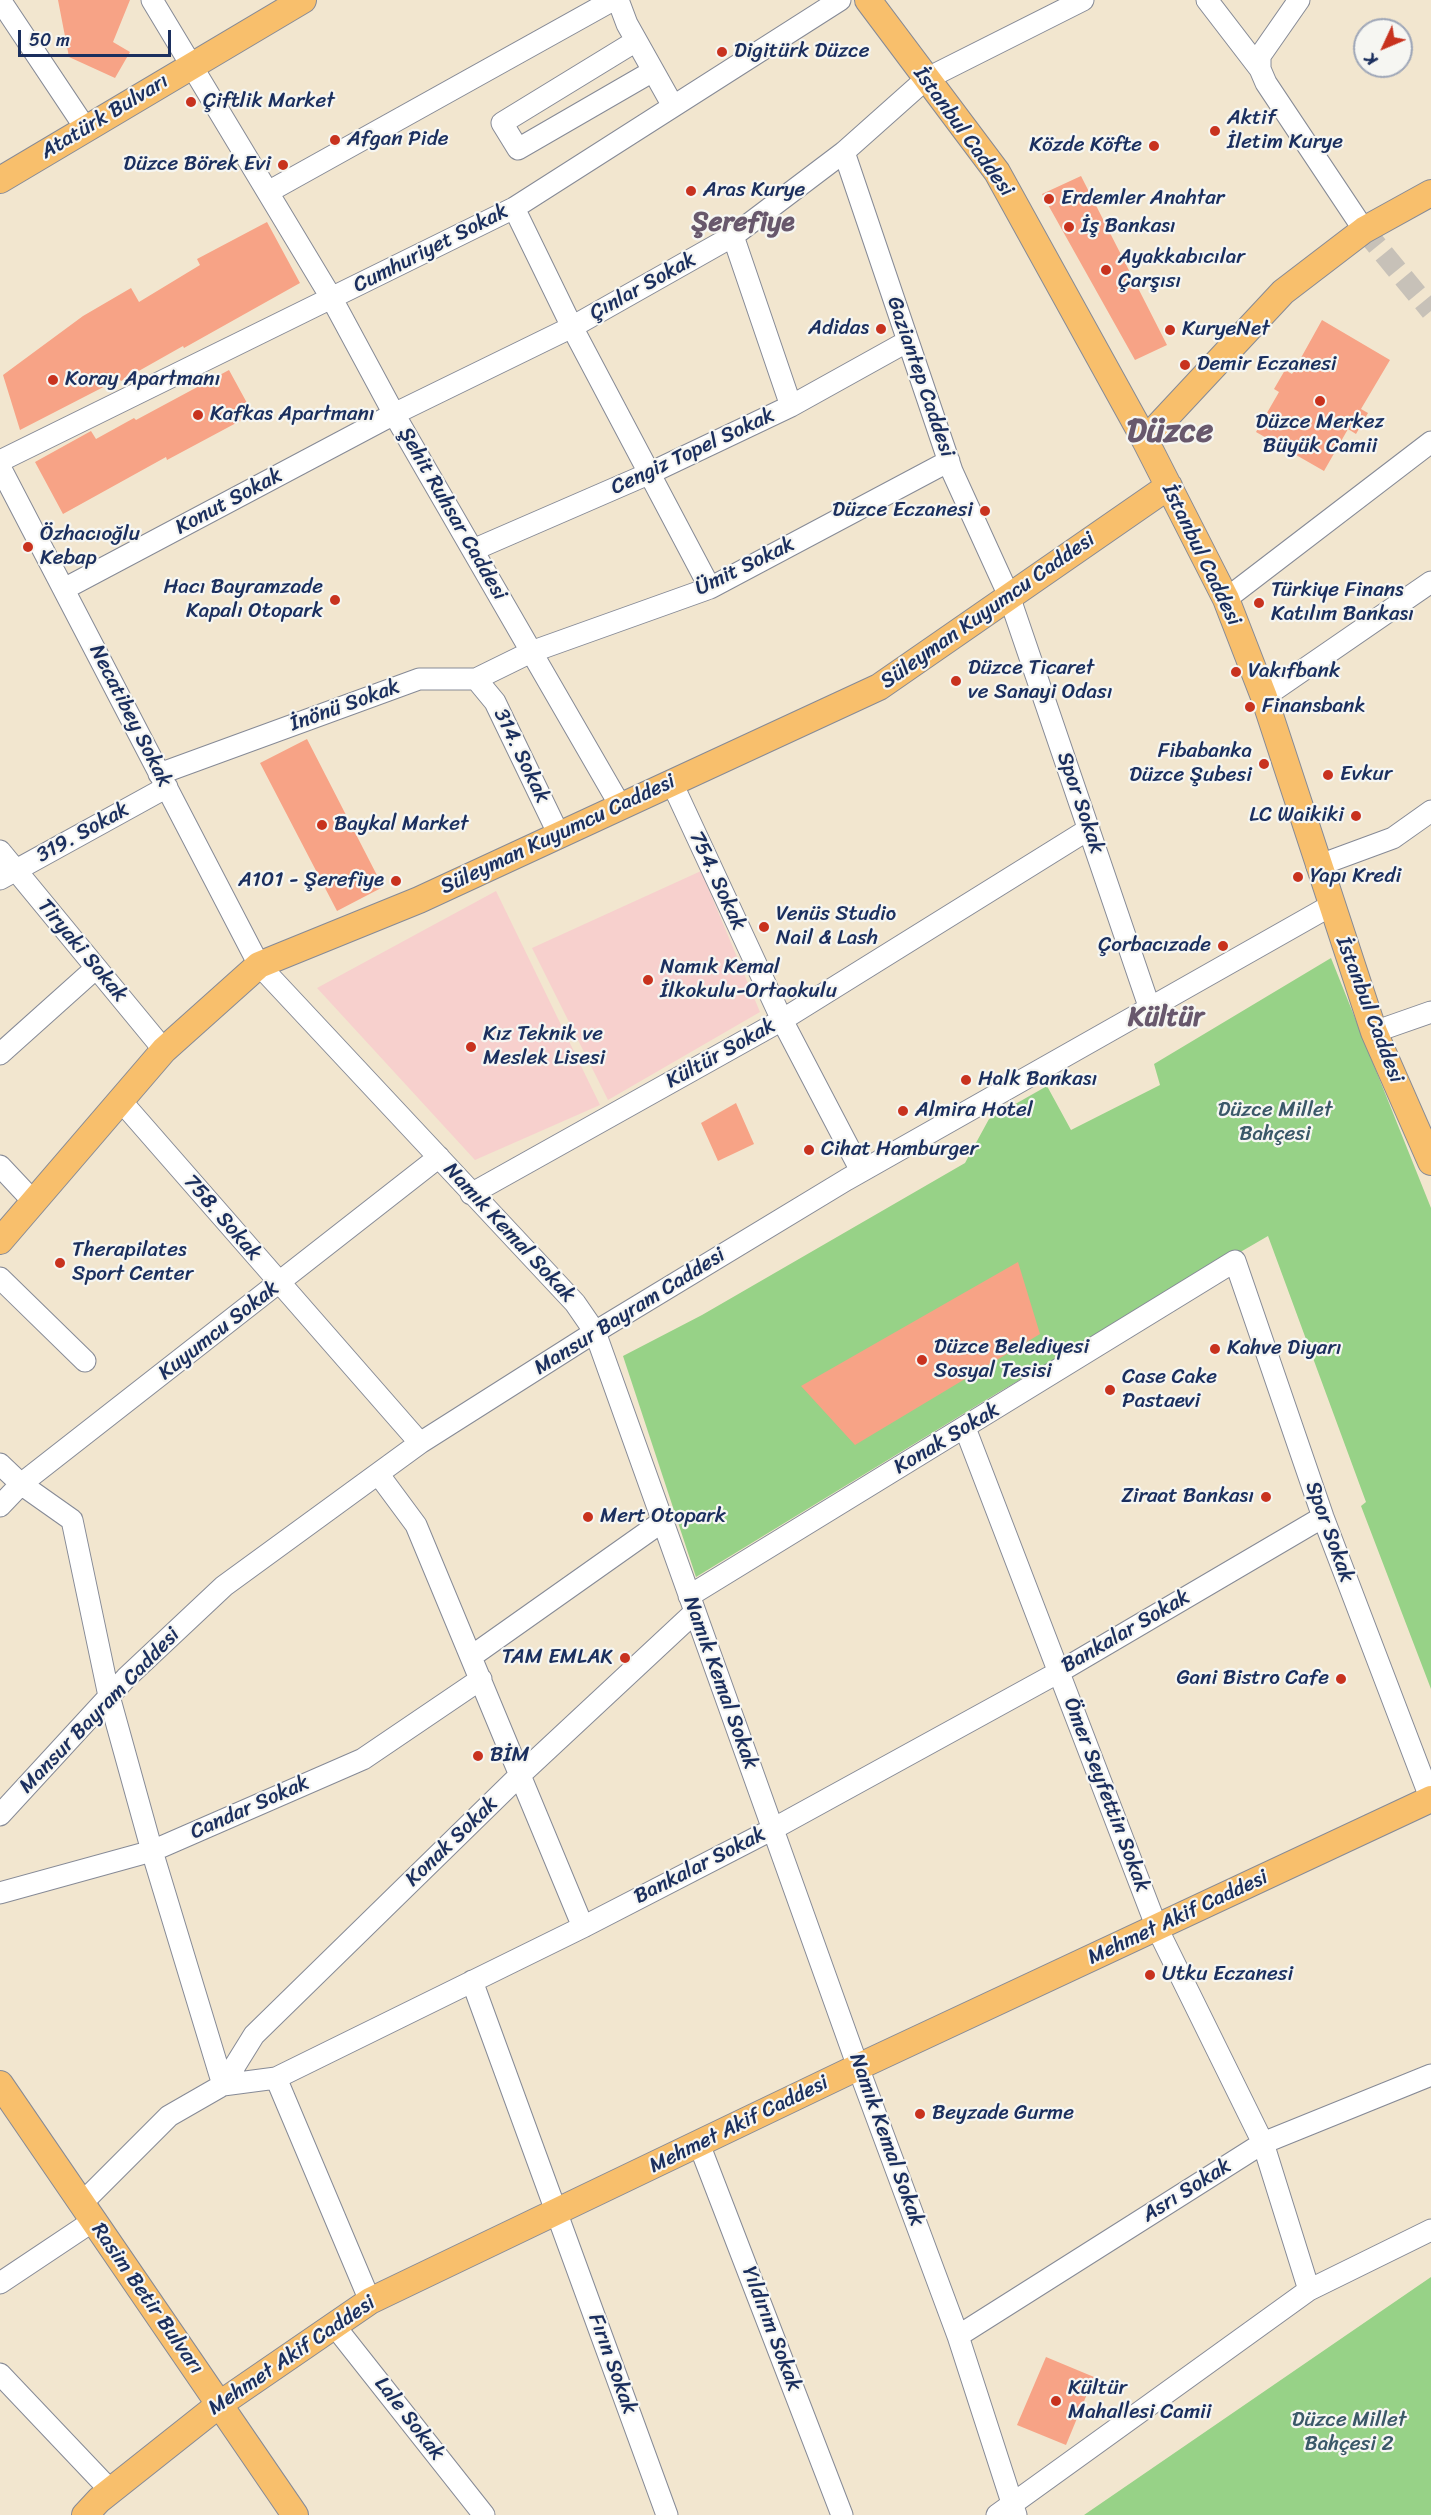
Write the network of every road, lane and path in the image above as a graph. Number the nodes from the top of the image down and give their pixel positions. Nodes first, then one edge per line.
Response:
1 (0, 0) edge
2 (152, 0) edge
3 (303, 0) edge
4 (613, 0) edge
5 (618, 0) edge
6 (840, 0) edge
7 (868, 0) edge
8 (1083, 0) edge
9 (1207, 0) edge
10 (1299, 0) edge
11 (636, 41) junction
12 (191, 66) junction
13 (1260, 69) junction
14 (653, 71) junction
15 (926, 79) junction
16 (673, 106) junction
17 (86, 129) junction
18 (844, 152) junction
19 (0, 180) edge
20 (268, 192) junction
21 (1431, 193) edge
22 (514, 208) junction
23 (1364, 230) junction
24 (733, 236) junction
25 (332, 299) junction
26 (572, 327) junction
27 (908, 341) junction
28 (791, 406) junction
29 (394, 414) junction
30 (1145, 440) junction
31 (1431, 441) edge
32 (0, 461) edge
33 (949, 461) junction
34 (0, 467) edge
35 (648, 474) junction
36 (1168, 486) junction
37 (473, 550) junction
38 (1431, 582) edge
39 (710, 588) junction
40 (64, 590) junction
41 (1009, 596) junction
42 (1226, 599) junction
43 (531, 652) junction
44 (476, 680) junction
45 (1264, 697) junction
46 (163, 781) junction
47 (672, 783) junction
48 (621, 807) junction
49 (1431, 811) edge
50 (1089, 829) junction
51 (559, 836) junction
52 (0, 850) edge
53 (1317, 866) junction
54 (8, 874) edge
55 (1330, 906) junction
56 (259, 965) junction
57 (96, 969) junction
58 (1150, 1010) junction
59 (1431, 1012) edge
60 (782, 1020) junction
61 (1374, 1032) junction
62 (164, 1050) junction
63 (0, 1054) edge
64 (121, 1101) junction
65 (439, 1157) junction
66 (1431, 1162) edge
67 (0, 1166) edge
68 (861, 1172) junction
69 (471, 1194) junction
70 (32, 1200) junction
71 (0, 1241) edge
72 (1235, 1261) joint
73 (0, 1278) edge
74 (279, 1284) junction
75 (595, 1332) junction
76 (85, 1361) dead end
77 (965, 1428) junction
78 (420, 1443) junction
79 (0, 1464) edge
80 (379, 1475) junction
81 (21, 1484) junction
82 (0, 1506) edge
83 (1323, 1517) junction
84 (663, 1521) junction
85 (692, 1604) junction
86 (472, 1656) junction
87 (1059, 1672) junction
88 (481, 1679) junction
89 (110, 1696) junction
90 (520, 1774) junction
91 (1431, 1800) edge
92 (0, 1815) edge
93 (773, 1828) junction
94 (152, 1851) junction
95 (0, 1893) edge
96 (583, 1927) junction
97 (1157, 1928) junction
98 (472, 1981) junction
99 (858, 2067) junction
100 (1431, 2075) edge
101 (276, 2078) junction
102 (0, 2084) edge
103 (224, 2085) junction
104 (1263, 2143) junction
105 (699, 2144) junction
106 (87, 2212) junction
107 (556, 2214) junction
108 (1431, 2230) edge
109 (0, 2283) edge
110 (1309, 2290) junction
111 (370, 2301) junction
112 (333, 2324) junction
113 (958, 2336) junction
114 (0, 2374) edge
115 (220, 2404) junction
116 (111, 2491) junction
117 (1008, 2511) edge
118 (85, 2515) edge
119 (295, 2515) edge
120 (484, 2515) edge
121 (667, 2515) edge
122 (842, 2515) edge

1 - 17 street
2 - 12 street, Şehit Ruhsar Caddesi
3 - 12 main road, Atatürk Bulvarı
4 - 20 street
5 - 11 street
6 - 16 street, Cumhuriyet Sokak
7 - 15 main road, İstanbul Caddesi
8 - 15 street, Çınlar Sokak
9 - 13 street
10 - 13 street
11 - 14 street
11 - 14 street
12 - 17 main road, Atatürk Bulvarı
12 - 20 street, Şehit Ruhsar Caddesi
13 - 23 street
14 - 16 street
15 - 18 street, Çınlar Sokak
15 - 30 main road, İstanbul Caddesi
16 - 22 street, Cumhuriyet Sokak
17 - 19 main road, Atatürk Bulvarı
18 - 24 street, Çınlar Sokak
18 - 27 street, Gaziantep Caddesi
20 - 25 street, Şehit Ruhsar Caddesi
21 - 23 main road
22 - 25 street, Cumhuriyet Sokak
22 - 26 street
23 - 30 main road
24 - 26 street, Çınlar Sokak
24 - 28 street
25 - 29 street, Şehit Ruhsar Caddesi
25 - 32 street, Cumhuriyet Sokak
26 - 29 street, Çınlar Sokak
26 - 35 street
27 - 28 street, Cengiz Topel Sokak
27 - 33 street, Gaziantep Caddesi
28 - 35 street, Cengiz Topel Sokak
29 - 37 street, Şehit Ruhsar Caddesi
29 - 40 street, Konut Sokak
30 - 36 main road, İstanbul Caddesi
31 - 42 street
33 - 39 street, Ümit Sokak
33 - 41 street, Gaziantep Caddesi
34 - 40 street, Necatibey Sokak
35 - 37 street, Cengiz Topel Sokak
35 - 39 street
36 - 41 main road, Süleyman Kuyumcu Caddesi
36 - 42 main road, İstanbul Caddesi
37 - 43 street, Şehit Ruhsar Caddesi
38 - 45 street
39 - 43 street, Ümit Sokak
40 - 46 street, Necatibey Sokak
41 - 47 main road, Süleyman Kuyumcu Caddesi
41 - 50 street, Spor Sokak
42 - 45 main road, İstanbul Caddesi
43 - 44 street, İnönü Sokak
43 - 48 street, Şehit Ruhsar Caddesi
44 - 46 street, İnönü Sokak
44 - 51 street, 314. Sokak
45 - 53 main road, İstanbul Caddesi
46 - 54 street, 319. Sokak
46 - 56 street, Necatibey Sokak
47 - 48 main road, Süleyman Kuyumcu Caddesi
47 - 60 street, 754. Sokak
48 - 51 main road, Süleyman Kuyumcu Caddesi
49 - 53 street
50 - 58 street, Spor Sokak
50 - 60 street, Kültür Sokak
51 - 56 main road, Süleyman Kuyumcu Caddesi
52 - 54 street, Tiryaki Sokak
53 - 55 main road, İstanbul Caddesi
54 - 57 street, Tiryaki Sokak
55 - 58 street, Mansur Bayram Caddesi
55 - 61 main road, İstanbul Caddesi
56 - 62 main road, Süleyman Kuyumcu Caddesi
56 - 65 street, Namık Kemal Sokak
57 - 62 street, Tiryaki Sokak
57 - 63 street
58 - 68 street, Mansur Bayram Caddesi
59 - 61 street
60 - 68 street, 754. Sokak
60 - 69 street, Kültür Sokak
61 - 66 main road, İstanbul Caddesi
62 - 64 main road, Süleyman Kuyumcu Caddesi
64 - 70 main road, Süleyman Kuyumcu Caddesi
64 - 74 street, 758. Sokak
65 - 69 street, Namık Kemal Sokak
65 - 74 street, Kuyumcu Sokak
67 - 70 street
68 - 75 street, Mansur Bayram Caddesi
69 - 75 street, Namık Kemal Sokak
70 - 71 main road, Süleyman Kuyumcu Caddesi
72 - 77 street, Konak Sokak
72 - 83 street, Spor Sokak
73 - 76 street
74 - 78 street, 758. Sokak
74 - 81 street, Kuyumcu Sokak
75 - 78 street, Mansur Bayram Caddesi
75 - 84 street, Namık Kemal Sokak
77 - 85 street, Konak Sokak
77 - 87 street, Ömer Seyfettin Sokak
78 - 80 street, Mansur Bayram Caddesi
79 - 81 street
80 - 86 street
80 - 89 street, Mansur Bayram Caddesi
81 - 82 street, Kuyumcu Sokak
81 - 89 street
83 - 87 street, Bankalar Sokak
83 - 91 street, Spor Sokak
84 - 85 street, Namık Kemal Sokak
84 - 86 street
85 - 90 street, Konak Sokak
85 - 93 street, Namık Kemal Sokak
86 - 88 street
87 - 93 street, Bankalar Sokak
87 - 97 street, Ömer Seyfettin Sokak
88 - 90 street
88 - 94 street, Candar Sokak
89 - 92 street, Mansur Bayram Caddesi
89 - 94 street
90 - 96 street
90 - 103 street, Konak Sokak
91 - 97 main road, Mehmet Akif Caddesi
93 - 96 street, Bankalar Sokak
93 - 99 street, Namık Kemal Sokak
94 - 95 street, Candar Sokak
94 - 103 street
96 - 98 street, Bankalar Sokak
97 - 99 main road, Mehmet Akif Caddesi
97 - 104 street, Ömer Seyfettin Sokak
98 - 101 street, Bankalar Sokak
98 - 107 street, Fırın Sokak
99 - 105 main road, Mehmet Akif Caddesi
99 - 113 street, Namık Kemal Sokak
100 - 104 street, Asrı Sokak
101 - 103 street, Bankalar Sokak
101 - 111 street
102 - 106 main road, Rasim Betir Bulvarı
103 - 106 street, Bankalar Sokak
104 - 110 street, Ömer Seyfettin Sokak
104 - 113 street, Asrı Sokak
105 - 107 main road, Mehmet Akif Caddesi
105 - 122 street, Yıldırım Sokak
106 - 109 street, Bankalar Sokak
106 - 115 main road, Rasim Betir Bulvarı
107 - 111 main road, Mehmet Akif Caddesi
107 - 121 street, Fırın Sokak
108 - 110 street
110 - 117 street
111 - 112 main road, Mehmet Akif Caddesi
112 - 115 main road, Mehmet Akif Caddesi
112 - 120 street, Lale Sokak
113 - 117 street, Namık Kemal Sokak
114 - 116 street
115 - 116 main road, Mehmet Akif Caddesi
115 - 119 main road, Rasim Betir Bulvarı
116 - 118 main road, Mehmet Akif Caddesi

